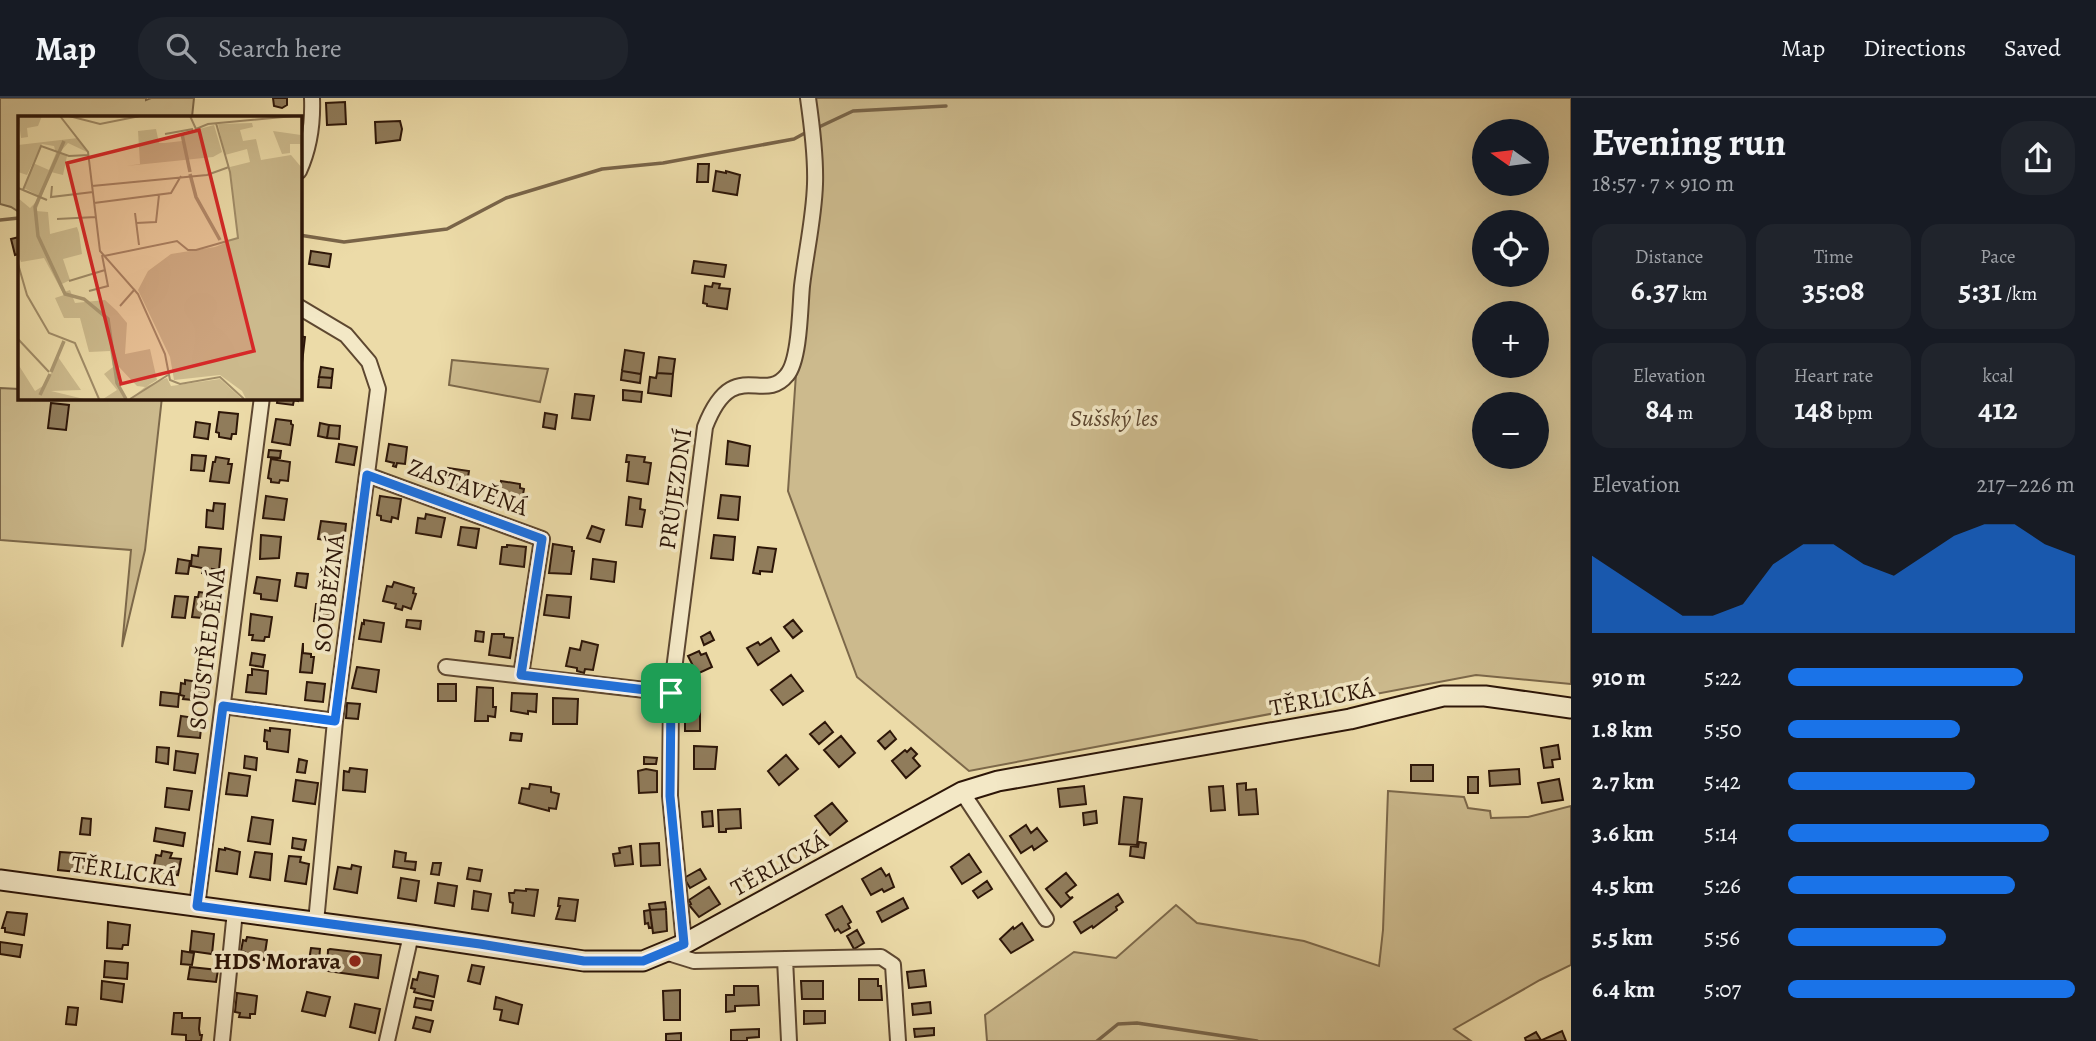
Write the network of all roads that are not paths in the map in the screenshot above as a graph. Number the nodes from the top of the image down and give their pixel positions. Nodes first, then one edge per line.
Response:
1 (312, 98) edge
2 (808, 98) edge
3 (305, 140) edge
4 (301, 161) edge
5 (301, 308) edge
6 (262, 399) edge
7 (367, 475) junction
8 (446, 667) dead end
9 (521, 675) junction
10 (671, 693) junction
11 (223, 706) junction
12 (1571, 708) edge
13 (335, 721) junction
14 (962, 792) junction
15 (0, 880) edge
16 (197, 906) junction
17 (235, 911) junction
18 (1046, 919) dead end
19 (316, 922) junction
20 (411, 935) junction
21 (684, 944) junction
22 (665, 952) junction
23 (785, 959) junction
24 (222, 1041) edge
25 (387, 1041) edge
26 (789, 1041) edge
27 (898, 1041) edge

1 - 3 street
2 - 10 street, PRŮJEZDNÍ
3 - 4 street
5 - 7 street, SOUBĚŽNÁ
6 - 11 street, SOUSTŘEDĚNÁ
7 - 9 street, ZASTAVĚNÁ
7 - 13 street, SOUBĚŽNÁ
8 - 9 street
9 - 10 street
10 - 21 street, PRŮJEZDNÍ
11 - 13 street
11 - 16 street, SOUSTŘEDĚNÁ
12 - 14 main road, TĚRLICKÁ
13 - 19 street, SOUBĚŽNÁ
14 - 18 street
14 - 21 main road, TĚRLICKÁ
15 - 16 main road, TĚRLICKÁ
16 - 17 main road, TĚRLICKÁ
17 - 19 main road, TĚRLICKÁ
17 - 24 street
19 - 20 main road, TĚRLICKÁ
20 - 22 main road, TĚRLICKÁ
20 - 25 street
21 - 22 main road, TĚRLICKÁ
22 - 23 street
23 - 26 street
23 - 27 street

